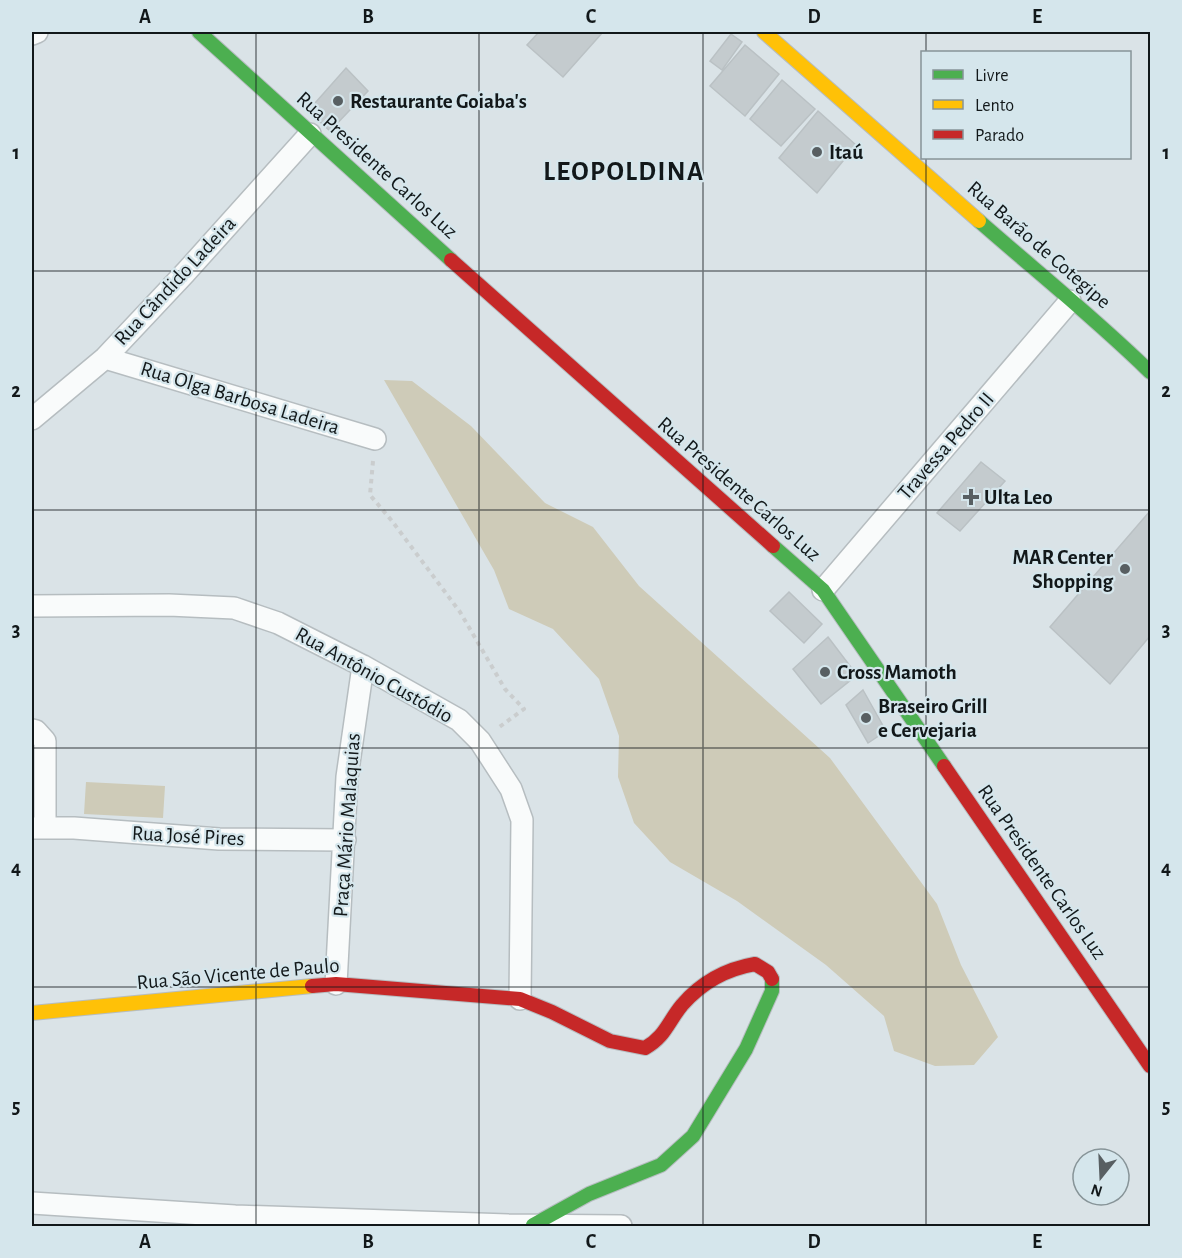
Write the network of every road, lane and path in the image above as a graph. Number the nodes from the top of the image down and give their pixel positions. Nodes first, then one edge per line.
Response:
1 (37, 32) edge
2 (199, 32) edge
3 (764, 32) edge
4 (32, 34) edge
5 (310, 134) junction
6 (1070, 301) junction
7 (105, 358) junction
8 (1150, 372) edge
9 (32, 419) edge
10 (375, 439) joint
11 (822, 590) junction
12 (32, 606) edge
13 (363, 666) junction
14 (32, 730) edge
15 (480, 741) junction
16 (38, 828) edge
17 (345, 840) junction
18 (336, 984) junction
19 (520, 999) junction
20 (32, 1013) edge
21 (1150, 1066) edge
22 (32, 1203) edge
23 (533, 1225) junction
24 (621, 1227) edge

1 - 4 street
2 - 5 street, Rua Presidente Carlos Luz
3 - 6 street, Rua Barão de Cotegipe
5 - 7 street, Rua Cândido Ladeira
5 - 11 street, Rua Presidente Carlos Luz
6 - 8 street, Rua Barão de Cotegipe
6 - 11 street, Travessa Pedro II
7 - 9 street, Rua Cândido Ladeira
7 - 10 street, Rua Olga Barbosa Ladeira
10 - 15 path
11 - 21 street, Rua Presidente Carlos Luz
12 - 13 street, Rua Antônio Custódio
13 - 15 street, Rua Antônio Custódio
13 - 17 street, Praça Mário Malaquias
14 - 16 street
15 - 19 street, Rua Antônio Custódio
16 - 17 street, Rua José Pires
17 - 18 street, Praça Mário Malaquias
18 - 19 street, Rua São Vicente de Paulo
18 - 20 street, Rua São Vicente de Paulo
19 - 23 street, Rua São Vicente de Paulo
22 - 23 street
23 - 24 street

